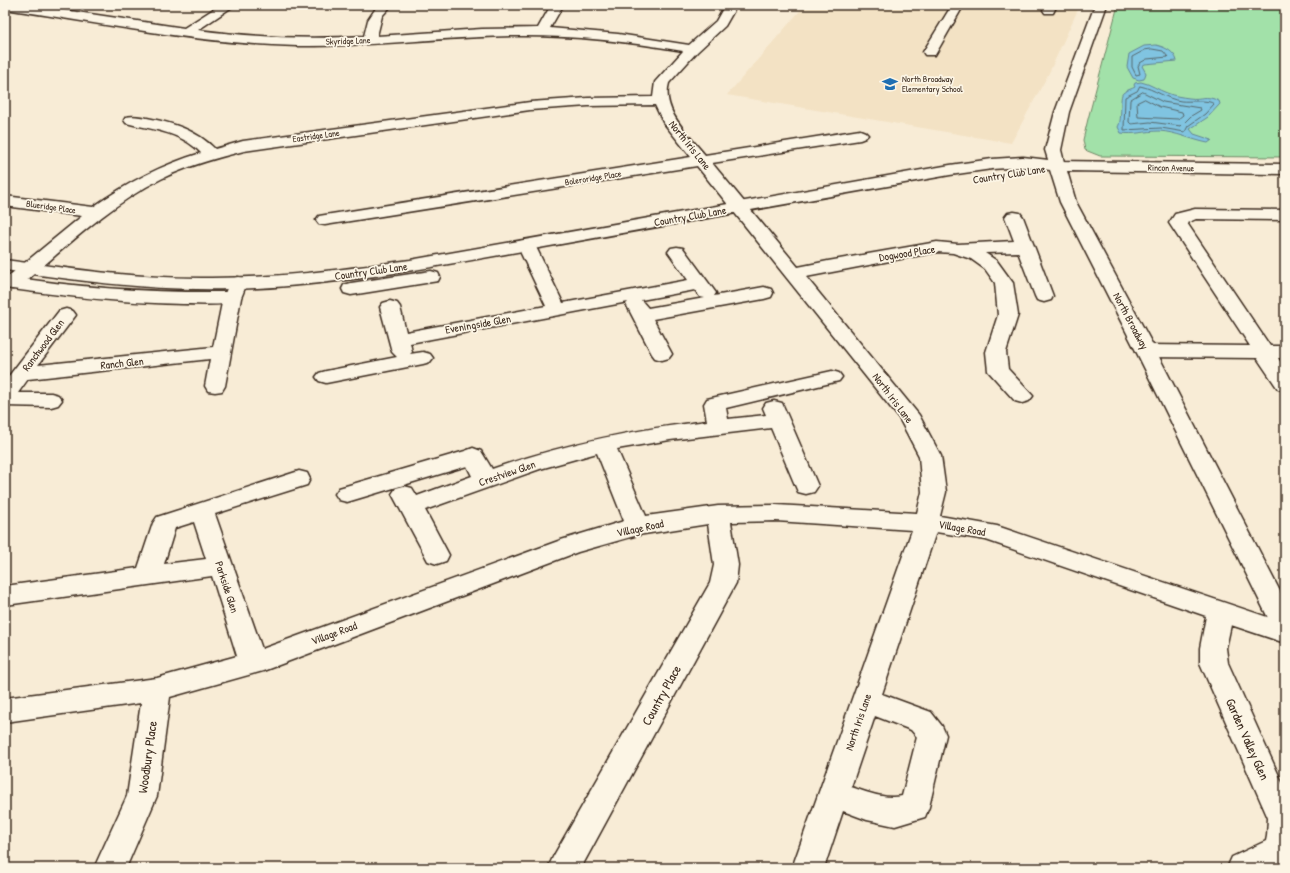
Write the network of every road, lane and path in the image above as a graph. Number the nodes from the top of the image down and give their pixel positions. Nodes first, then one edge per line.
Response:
1 (5, 5) edge
2 (229, 5) edge
3 (386, 5) edge
4 (559, 5) edge
5 (731, 5) edge
6 (1101, 5) edge
7 (956, 8) dead end
8 (186, 32) junction
9 (544, 32) junction
10 (370, 40) junction
11 (692, 49) junction
12 (930, 52) dead end
13 (660, 101) junction
14 (131, 120) dead end
15 (860, 135) dead end
16 (211, 154) junction
17 (702, 161) junction
18 (1057, 166) junction
19 (1285, 169) edge
20 (5, 201) edge
21 (745, 213) junction
22 (97, 214) junction
23 (1285, 215) edge
24 (1014, 217) dead end
25 (325, 220) dead end
26 (1025, 246) junction
27 (955, 248) junction
28 (529, 252) junction
29 (677, 252) dead end
30 (5, 265) edge
31 (30, 269) junction
32 (793, 274) junction
33 (8, 283) edge
34 (700, 283) junction
35 (235, 291) junction
36 (764, 293) dead end
37 (632, 296) junction
38 (1044, 296) dead end
39 (714, 302) junction
40 (390, 307) dead end
41 (556, 310) junction
42 (66, 315) dead end
43 (642, 315) junction
44 (398, 339) junction
45 (1146, 351) junction
46 (221, 352) junction
47 (1263, 352) junction
48 (1285, 352) edge
49 (662, 354) dead end
50 (22, 373) junction
51 (326, 377) dead end
52 (832, 377) dead end
53 (1285, 384) edge
54 (215, 386) dead end
55 (767, 392) junction
56 (5, 395) edge
57 (1022, 396) dead end
58 (5, 399) edge
59 (51, 400) dead end
60 (779, 420) junction
61 (719, 428) junction
62 (604, 444) junction
63 (395, 478) junction
64 (299, 479) dead end
65 (486, 480) junction
66 (806, 486) dead end
67 (347, 494) dead end
68 (412, 506) junction
69 (202, 510) junction
70 (718, 514) junction
71 (927, 522) junction
72 (638, 526) junction
73 (437, 555) dead end
74 (220, 566) junction
75 (148, 575) junction
76 (6, 594) dead end
77 (1220, 611) junction
78 (1285, 626) edge
79 (1285, 633) edge
80 (252, 663) junction
81 (157, 688) junction
82 (866, 700) junction
83 (5, 710) edge
84 (833, 794) junction
85 (110, 868) edge
86 (564, 868) edge
87 (808, 868) edge
88 (1243, 868) edge

1 - 8 street, Skyridge Lane
2 - 8 street
3 - 10 street
4 - 9 street
5 - 11 street
6 - 18 street, North Broadway
7 - 12 street
8 - 10 street, Skyridge Lane
9 - 10 street, Skyridge Lane
9 - 11 street, Skyridge Lane
11 - 13 street
13 - 16 street, Eastridge Lane
13 - 17 street, North Iris Lane
14 - 16 street
15 - 17 street, Boleroridge Place
16 - 22 street, Eastridge Lane
17 - 21 street, North Iris Lane
17 - 25 street, Boleroridge Place
18 - 19 street, Rincon Avenue
18 - 21 street, Country Club Lane
18 - 45 street, North Broadway
20 - 22 street, Blueridge Place
21 - 28 street, Country Club Lane
21 - 32 street, North Iris Lane
22 - 31 street, Eastridge Lane
23 - 47 street
24 - 26 street
26 - 27 street
26 - 38 street
27 - 32 street, Dogwood Place
27 - 57 street, Dogwood Place
28 - 35 street, Country Club Lane
28 - 41 street
29 - 34 street
30 - 31 street, Country Club Lane
31 - 33 street, Eastridge Lane
31 - 35 street, Country Club Lane
32 - 71 street, North Iris Lane
33 - 35 street, Country Club Lane
34 - 37 street, Eveningside Glen
34 - 39 street
35 - 46 street
36 - 39 street
37 - 41 street, Eveningside Glen
37 - 43 street
39 - 43 street
40 - 44 street
41 - 44 street, Eveningside Glen
42 - 50 street, Ranchwood Glen
43 - 49 street
44 - 51 street
45 - 47 street
45 - 78 street, North Broadway
46 - 50 street, Ranch Glen
46 - 54 street
47 - 48 street
47 - 53 street
50 - 56 street, Ranchwood Glen
52 - 55 street
55 - 60 street
55 - 61 street
58 - 59 street
60 - 61 street, Crestview Glen
60 - 66 street
61 - 62 street, Crestview Glen
62 - 65 street, Crestview Glen
62 - 72 street
63 - 65 street
63 - 67 street
63 - 68 street
64 - 69 street
65 - 68 street, Crestview Glen
68 - 73 street
69 - 74 street, Parkside Glen
69 - 75 street
70 - 71 street, Village Road
70 - 72 street, Village Road
70 - 86 street, Country Place
71 - 77 street, Village Road
71 - 82 street, North Iris Lane
72 - 80 street, Village Road
74 - 75 street
74 - 80 street, Parkside Glen
75 - 76 street
77 - 79 street, Village Road
77 - 88 street, Garden Valley Glen
80 - 81 street, Village Road
81 - 83 street, Village Road
81 - 85 street, Woodbury Place
82 - 84 street, North Iris Lane
82 - 84 street
84 - 87 street, North Iris Lane

